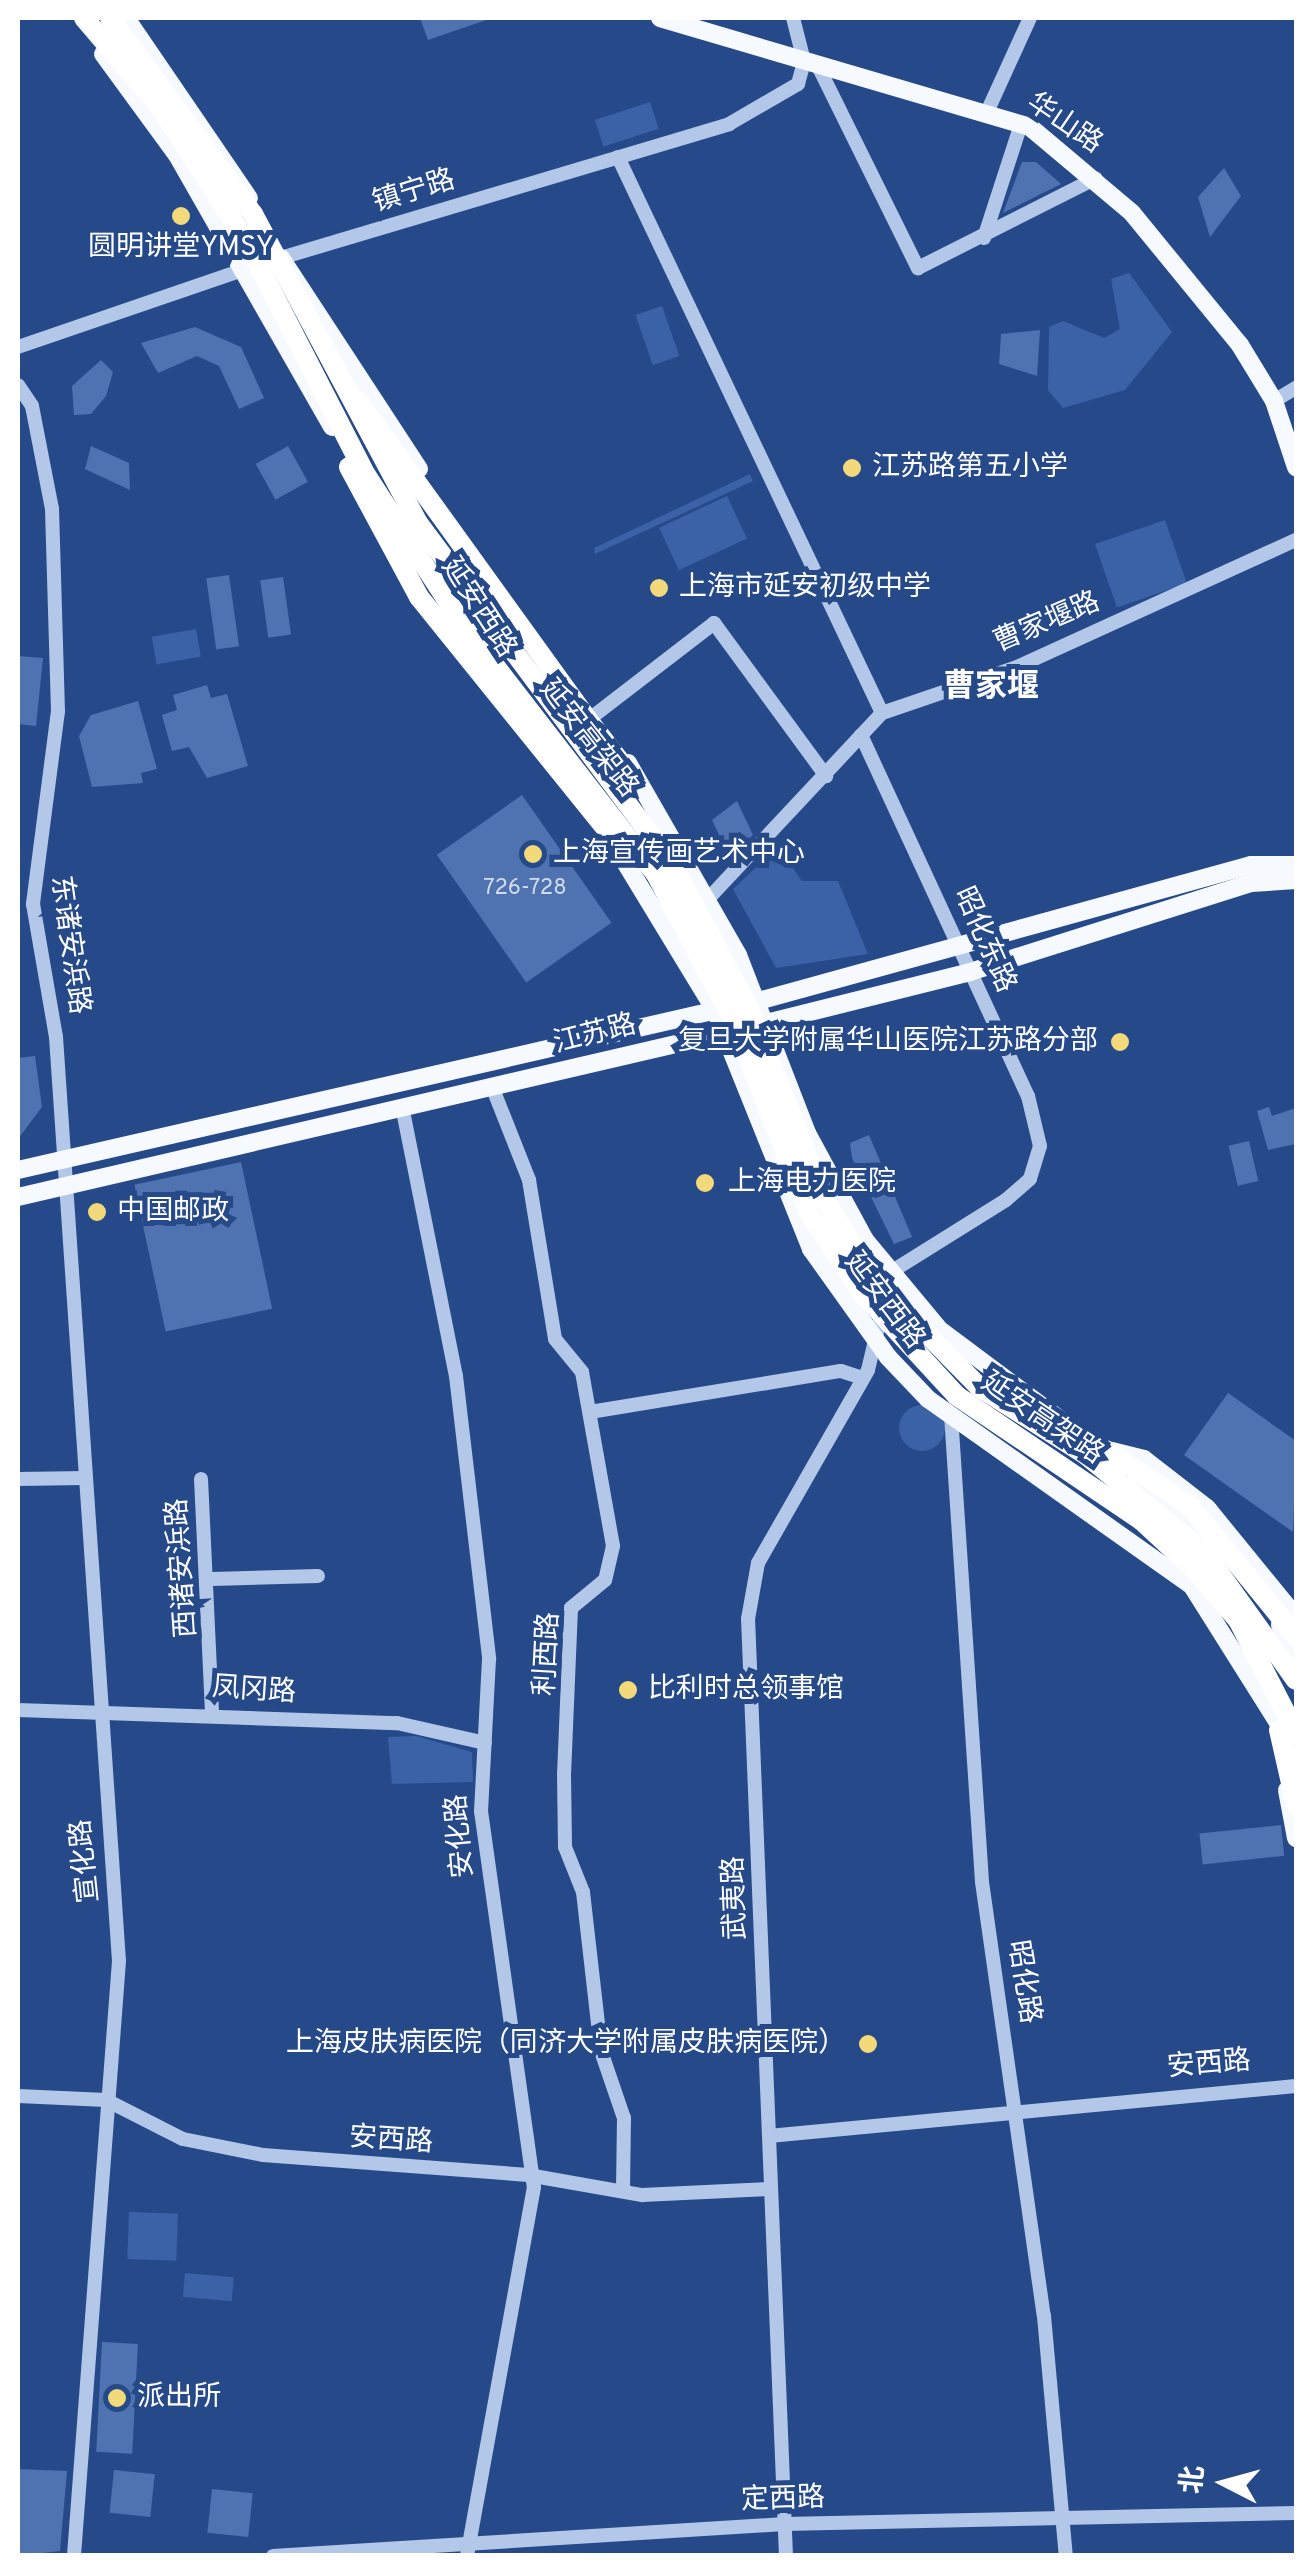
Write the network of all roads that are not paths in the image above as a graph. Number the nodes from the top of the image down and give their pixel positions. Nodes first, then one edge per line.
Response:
1 (75, 18) edge
2 (84, 18) edge
3 (110, 18) edge
4 (126, 18) edge
5 (660, 18) edge
6 (793, 18) edge
7 (1030, 18) edge
8 (811, 63) junction
9 (988, 110) junction
10 (1021, 124) junction
11 (618, 157) junction
12 (1096, 178) junction
13 (984, 238) junction
14 (281, 258) junction
15 (241, 271) junction
16 (18, 347) edge
17 (334, 366) junction
18 (314, 382) junction
19 (18, 385) edge
20 (1296, 388) edge
21 (1274, 401) junction
22 (1296, 467) edge
23 (428, 482) junction
24 (410, 492) junction
25 (1296, 540) edge
26 (477, 552) junction
27 (459, 566) junction
28 (882, 713) junction
29 (594, 720) junction
30 (861, 735) junction
31 (826, 776) junction
32 (632, 777) junction
33 (604, 825) junction
34 (1296, 865) edge
35 (1296, 880) edge
36 (708, 899) junction
37 (962, 950) junction
38 (970, 972) junction
39 (759, 1001) junction
40 (715, 1010) junction
41 (769, 1023) junction
42 (724, 1032) junction
43 (494, 1088) junction
44 (403, 1111) junction
45 (66, 1160) junction
46 (18, 1170) edge
47 (68, 1189) junction
48 (18, 1197) edge
49 (887, 1271) junction
50 (879, 1340) junction
51 (863, 1378) junction
52 (590, 1412) junction
53 (951, 1415) junction
54 (1106, 1450) junction
55 (85, 1478) junction
56 (18, 1479) edge
57 (201, 1480) dead end
58 (318, 1576) dead end
59 (212, 1580) junction
60 (1296, 1618) edge
61 (1296, 1636) edge
62 (1296, 1658) edge
63 (1296, 1680) edge
64 (1259, 1686) junction
65 (18, 1710) edge
66 (103, 1712) junction
67 (212, 1712) junction
68 (1288, 1732) edge
69 (484, 1744) junction
70 (1291, 1756) edge
71 (1296, 1804) edge
72 (1296, 1838) edge
73 (1296, 2086) edge
74 (18, 2096) edge
75 (106, 2100) junction
76 (1019, 2112) junction
77 (769, 2136) junction
78 (528, 2175) junction
79 (771, 2189) junction
80 (623, 2192) junction
81 (1296, 2513) edge
82 (1062, 2516) junction
83 (784, 2524) junction
84 (470, 2539) junction
85 (74, 2556) edge
86 (273, 2556) edge
87 (467, 2556) edge
88 (786, 2556) edge
89 (1066, 2556) edge

1 - 15 main road, 延安西路
2 - 18 highway, 延安高架路, bridge
3 - 17 highway, 延安高架路, bridge
4 - 14 main road, 延安西路
5 - 8 main road, 华山路
6 - 8 street
7 - 9 street
8 - 9 main road, 华山路
8 - 11 street, 镇宁路
8 - 13 street
9 - 10 main road, 华山路
10 - 12 main road, 华山路
10 - 13 street
11 - 14 street, 镇宁路
11 - 28 street
12 - 13 street
12 - 21 main road, 华山路
14 - 15 street, 镇宁路
14 - 23 main road, 延安西路
14 - 24 main road, 延安西路
15 - 16 street, 镇宁路
15 - 33 main road, 延安西路
17 - 29 highway, bridge
17 - 63 highway, 延安高架路, bridge
18 - 33 highway, bridge
18 - 68 highway, 延安高架路, bridge
19 - 45 street, 东诸安浜路
20 - 21 street
21 - 22 main road, 华山路
23 - 24 main road
23 - 26 main road, 延安西路
24 - 27 main road, 延安西路
25 - 28 street, 曹家堰路
26 - 27 main road
26 - 29 main road, 延安西路
27 - 32 main road, 延安西路
28 - 30 street, 曹家堰路
29 - 31 street
29 - 32 highway
30 - 31 street, 曹家堰路
30 - 37 street, 昭化东路
31 - 36 street, 曹家堰路
32 - 36 main road, 延安西路
33 - 40 main road, 延安西路
34 - 37 main road, 江苏路
35 - 38 main road, 江苏路
36 - 39 main road, 延安西路
37 - 38 street, 昭化东路
37 - 39 main road, 江苏路
38 - 41 main road, 江苏路
38 - 49 street, 昭化东路
39 - 40 main road, 江苏路
39 - 41 main road, 延安西路
40 - 42 main road, 延安西路
40 - 45 main road, 江苏路
41 - 42 main road, 江苏路
41 - 49 main road, 延安西路
42 - 43 main road, 江苏路
42 - 50 main road, 延安西路
43 - 44 main road, 江苏路
43 - 52 street, 利西路
44 - 47 main road, 江苏路
44 - 69 street, 安化路
45 - 46 main road, 江苏路
45 - 47 street, 宣化路
47 - 48 main road, 江苏路
47 - 55 street, 宣化路
49 - 50 street, 武夷路
49 - 54 main road, 延安西路
50 - 51 street, 武夷路
50 - 53 main road, 延安西路
51 - 52 street
51 - 77 street, 武夷路
52 - 80 street, 利西路
53 - 64 main road, 延安西路
53 - 76 street, 昭化路
54 - 60 main road, 延安西路
54 - 61 highway
54 - 62 main road, 延安西路
55 - 56 street
55 - 66 street, 宣化路
57 - 59 street, 西诸安浜路
58 - 59 street
59 - 67 street, 西诸安浜路
62 - 64 street
64 - 68 main road, 延安西路
65 - 66 street, 凤冈路
66 - 67 street, 凤冈路
66 - 75 street, 宣化路
67 - 69 street, 凤冈路
68 - 70 highway, 延安高架路
68 - 72 main road, 延安西路
69 - 78 street, 安化路
70 - 71 highway, 延安高架路
73 - 76 street, 安西路
74 - 75 street, 安西路
75 - 78 street, 安西路
75 - 85 street, 宣化路
76 - 77 street, 安西路
76 - 82 street, 昭化路
77 - 79 street, 武夷路
78 - 80 street, 安西路
78 - 84 street, 安化路
79 - 80 street, 安西路
79 - 83 street, 武夷路
81 - 82 street, 定西路
82 - 83 street, 定西路
82 - 89 street, 昭化路
83 - 84 street, 定西路
83 - 88 street, 武夷路
84 - 86 street, 定西路
84 - 87 street, 安化路

